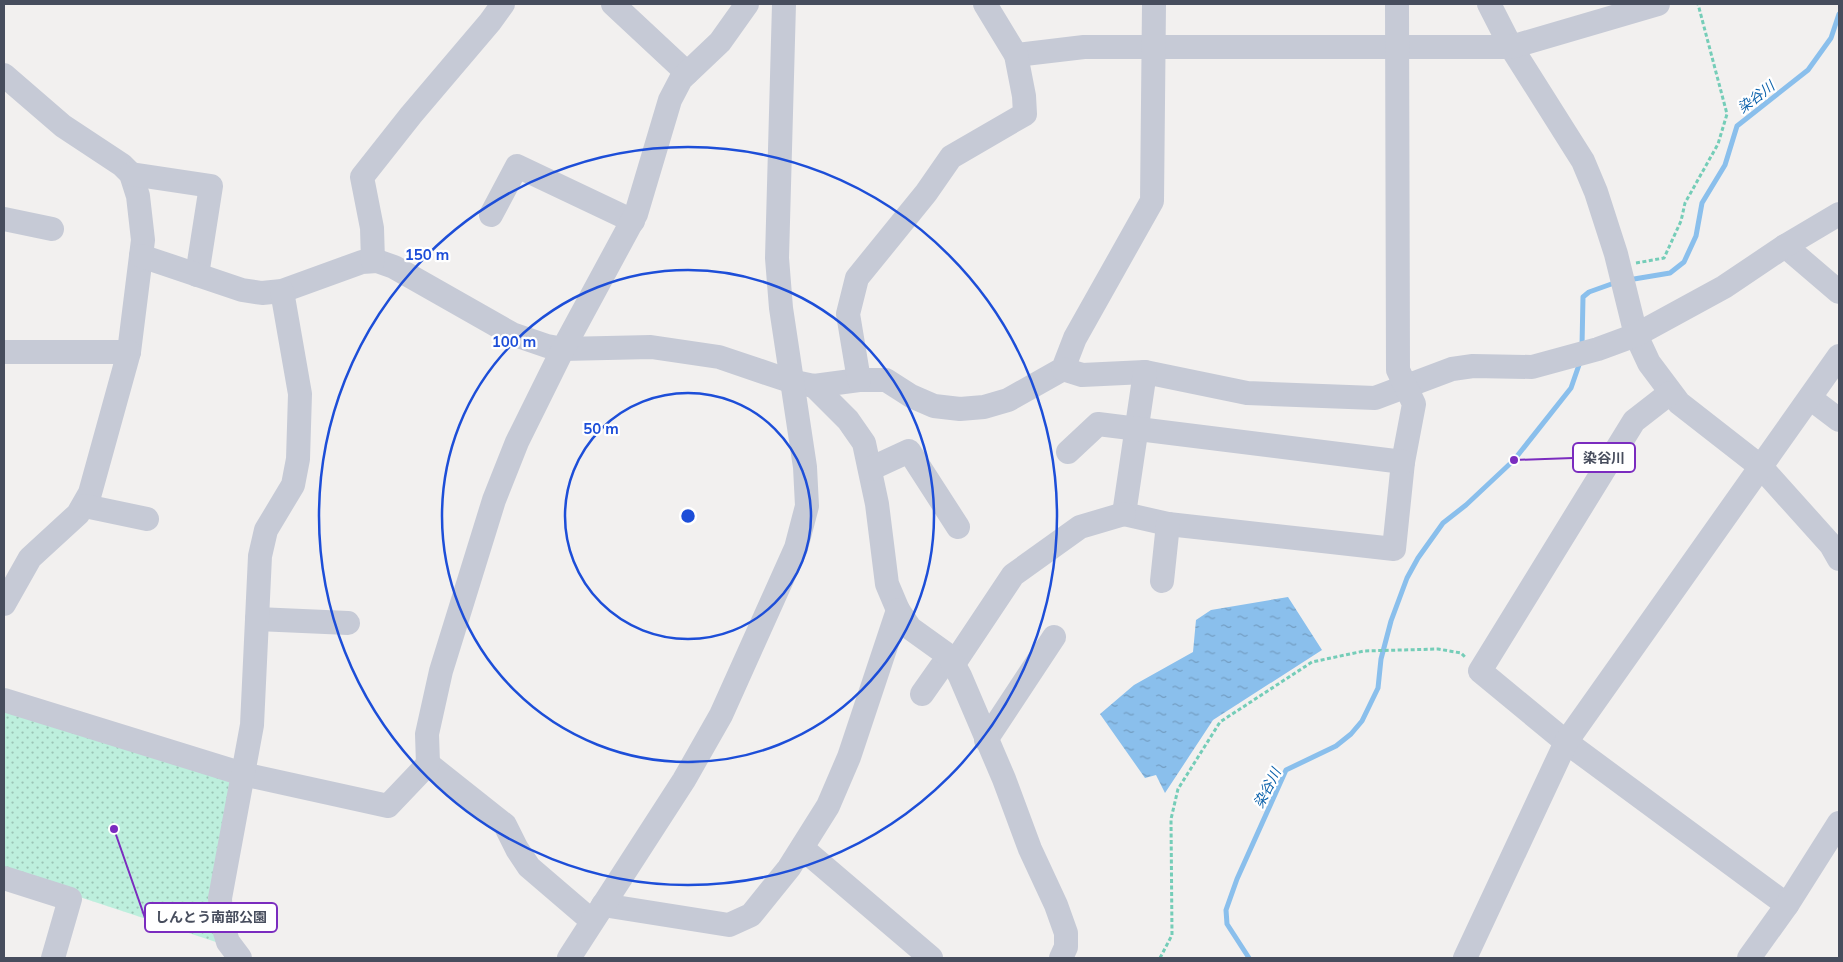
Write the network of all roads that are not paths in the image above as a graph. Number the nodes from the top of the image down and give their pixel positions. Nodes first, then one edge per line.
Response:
1 (503, 4) edge
2 (614, 4) edge
3 (747, 4) edge
4 (784, 4) edge
5 (985, 4) edge
6 (1154, 4) edge
7 (1397, 4) edge
8 (1489, 4) edge
9 (1658, 4) edge
10 (1511, 47) junction
11 (1154, 48) junction
12 (1398, 48) junction
13 (1016, 55) junction
14 (687, 73) junction
15 (4, 75) edge
16 (131, 174) junction
17 (1839, 214) edge
18 (491, 215) dead end
19 (4, 219) edge
20 (632, 222) junction
21 (52, 229) dead end
22 (1786, 246) junction
23 (141, 256) junction
24 (373, 261) junction
25 (197, 275) junction
26 (282, 291) junction
27 (1839, 292) edge
28 (1636, 335) junction
29 (562, 349) junction
30 (4, 352) edge
31 (130, 352) junction
32 (1839, 356) edge
33 (1063, 369) junction
34 (1145, 372) junction
35 (859, 380) junction
36 (790, 381) junction
37 (1405, 385) junction
38 (814, 386) junction
39 (1670, 393) junction
40 (1810, 398) junction
41 (1839, 420) edge
42 (1137, 428) junction
43 (1068, 452) dead end
44 (1403, 462) junction
45 (1761, 467) junction
46 (870, 469) junction
47 (85, 506) junction
48 (1124, 514) junction
49 (147, 518) dead end
50 (1168, 524) junction
51 (958, 527) dead end
52 (1836, 546) edge
53 (1162, 581) dead end
54 (4, 604) edge
55 (898, 610) junction
56 (257, 620) junction
57 (348, 623) dead end
58 (1054, 637) dead end
59 (953, 665) junction
60 (922, 694) dead end
61 (4, 700) edge
62 (986, 740) junction
63 (1566, 742) junction
64 (428, 764) junction
65 (242, 774) junction
66 (1839, 823) edge
67 (802, 848) junction
68 (4, 878) edge
69 (1787, 905) junction
70 (598, 913) junction
71 (53, 958) edge
72 (240, 958) edge
73 (569, 958) edge
74 (931, 958) edge
75 (1061, 958) edge
76 (1465, 958) edge
77 (1749, 958) edge

1 - 24 street
2 - 14 street
3 - 14 street
4 - 36 street
5 - 13 street
6 - 11 street
7 - 12 street
8 - 10 street
9 - 10 street
10 - 12 street
10 - 28 street
11 - 12 street
11 - 13 street
11 - 33 street
12 - 37 street
13 - 35 street
14 - 20 street
15 - 16 street
16 - 23 street
16 - 25 street
17 - 22 street
18 - 20 street
19 - 21 street
20 - 29 street
22 - 27 street
22 - 28 street
23 - 25 street
23 - 31 street
24 - 26 street
24 - 29 street
25 - 26 street
26 - 56 street
28 - 37 street
28 - 39 street
29 - 36 street
29 - 64 street
30 - 31 street
31 - 47 street
32 - 40 street
33 - 34 street
33 - 35 street
34 - 37 street
34 - 42 street
35 - 38 street
36 - 38 street
36 - 70 street
37 - 44 street
38 - 46 street
39 - 45 street
39 - 63 street
40 - 41 street
40 - 45 street
42 - 43 street
42 - 44 street
42 - 48 street
44 - 50 street
45 - 52 street
45 - 63 street
46 - 51 street
46 - 55 street
47 - 49 street
47 - 54 street
48 - 50 street
48 - 59 street
50 - 53 street
55 - 59 street
55 - 67 street
56 - 57 street
56 - 65 street
58 - 62 street
59 - 60 street
59 - 62 street
61 - 65 street
62 - 75 street
63 - 69 street
63 - 76 street
64 - 65 street
64 - 70 street
65 - 72 street
66 - 69 street
67 - 70 street
67 - 74 street
68 - 71 street
69 - 77 street
70 - 73 street

